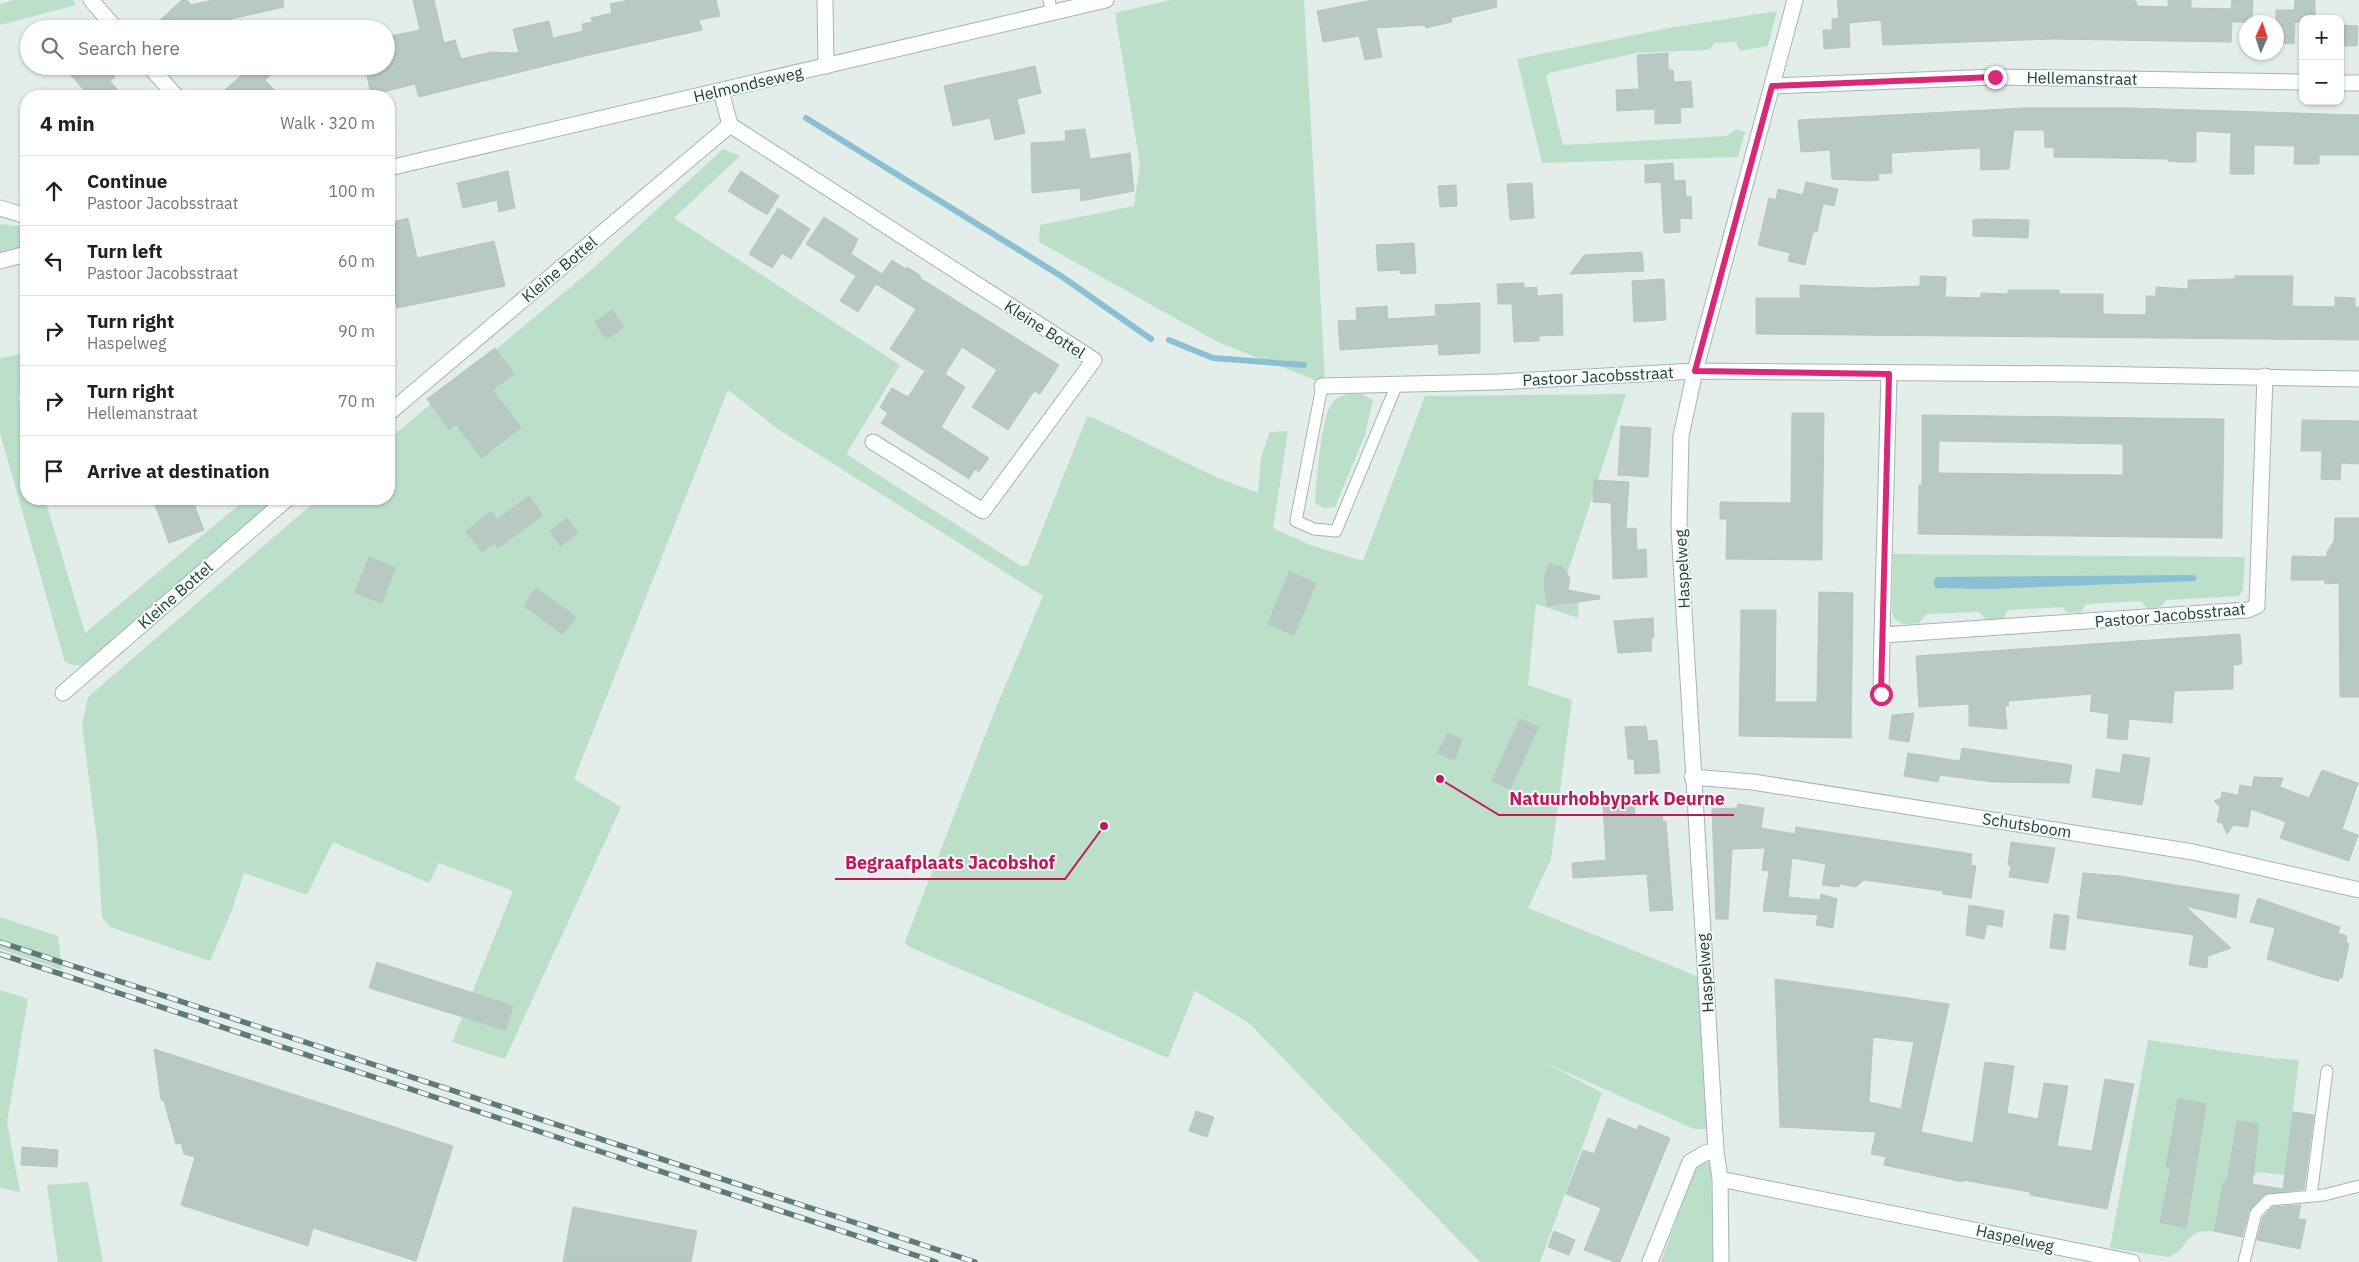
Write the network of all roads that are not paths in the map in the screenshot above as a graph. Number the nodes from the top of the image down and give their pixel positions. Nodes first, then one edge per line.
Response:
1 (91, 0) edge
2 (825, 0) edge
3 (1106, 0) edge
4 (1794, 0) edge
5 (1078, 3) edge
6 (1050, 7) edge
7 (108, 20) edge
8 (826, 66) junction
9 (157, 75) edge
10 (2299, 82) edge
11 (2344, 83) edge
12 (2359, 83) edge
13 (1772, 86) junction
14 (171, 90) edge
15 (721, 91) junction
16 (730, 125) junction
17 (395, 167) edge
18 (0, 208) edge
19 (20, 215) edge
20 (20, 216) edge
21 (0, 218) edge
22 (20, 256) edge
23 (0, 261) edge
24 (1695, 371) junction
25 (1889, 374) junction
26 (2265, 376) junction
27 (2359, 378) edge
28 (1397, 384) junction
29 (1322, 386) joint
30 (395, 408) edge
31 (873, 442) dead end
32 (280, 505) edge
33 (1882, 635) junction
34 (63, 693) dead end
35 (1881, 694) dead end
36 (1692, 777) junction
37 (2359, 890) edge
38 (2327, 1071) dead end
39 (1716, 1151) junction
40 (1720, 1178) junction
41 (2359, 1186) edge
42 (2311, 1196) junction
43 (1650, 1262) edge
44 (1721, 1262) edge
45 (2132, 1262) edge
46 (2244, 1262) edge

1 - 7 street
2 - 8 street
3 - 5 street, Helmondseweg
4 - 13 street, Haspelweg
5 - 6 street, Helmondseweg
6 - 8 street, Helmondseweg
8 - 15 street, Helmondseweg
9 - 14 street
10 - 13 street, Hellemanstraat
11 - 12 street
13 - 24 street, Haspelweg
15 - 16 street
15 - 17 street, Helmondseweg
16 - 30 street, Kleine Bottel
16 - 31 street, Kleine Bottel
18 - 19 street
20 - 21 street
22 - 23 street
24 - 25 street, Pastoor Jacobsstraat
24 - 28 street, Pastoor Jacobsstraat
24 - 36 street, Haspelweg
25 - 26 street, Pastoor Jacobsstraat
25 - 33 street
26 - 27 street, Pastoor Jacobsstraat
26 - 33 street, Pastoor Jacobsstraat
28 - 29 street, Pastoor Jacobsstraat
28 - 29 lane, Pastoor Jacobsstraat
32 - 34 street, Kleine Bottel
33 - 35 street
36 - 37 street, Schutsboom
36 - 39 street, Haspelweg
38 - 42 lane
39 - 40 street, Haspelweg
39 - 43 street
40 - 44 street, Haspelweg
40 - 45 street, Haspelweg
41 - 42 lane
42 - 46 lane

